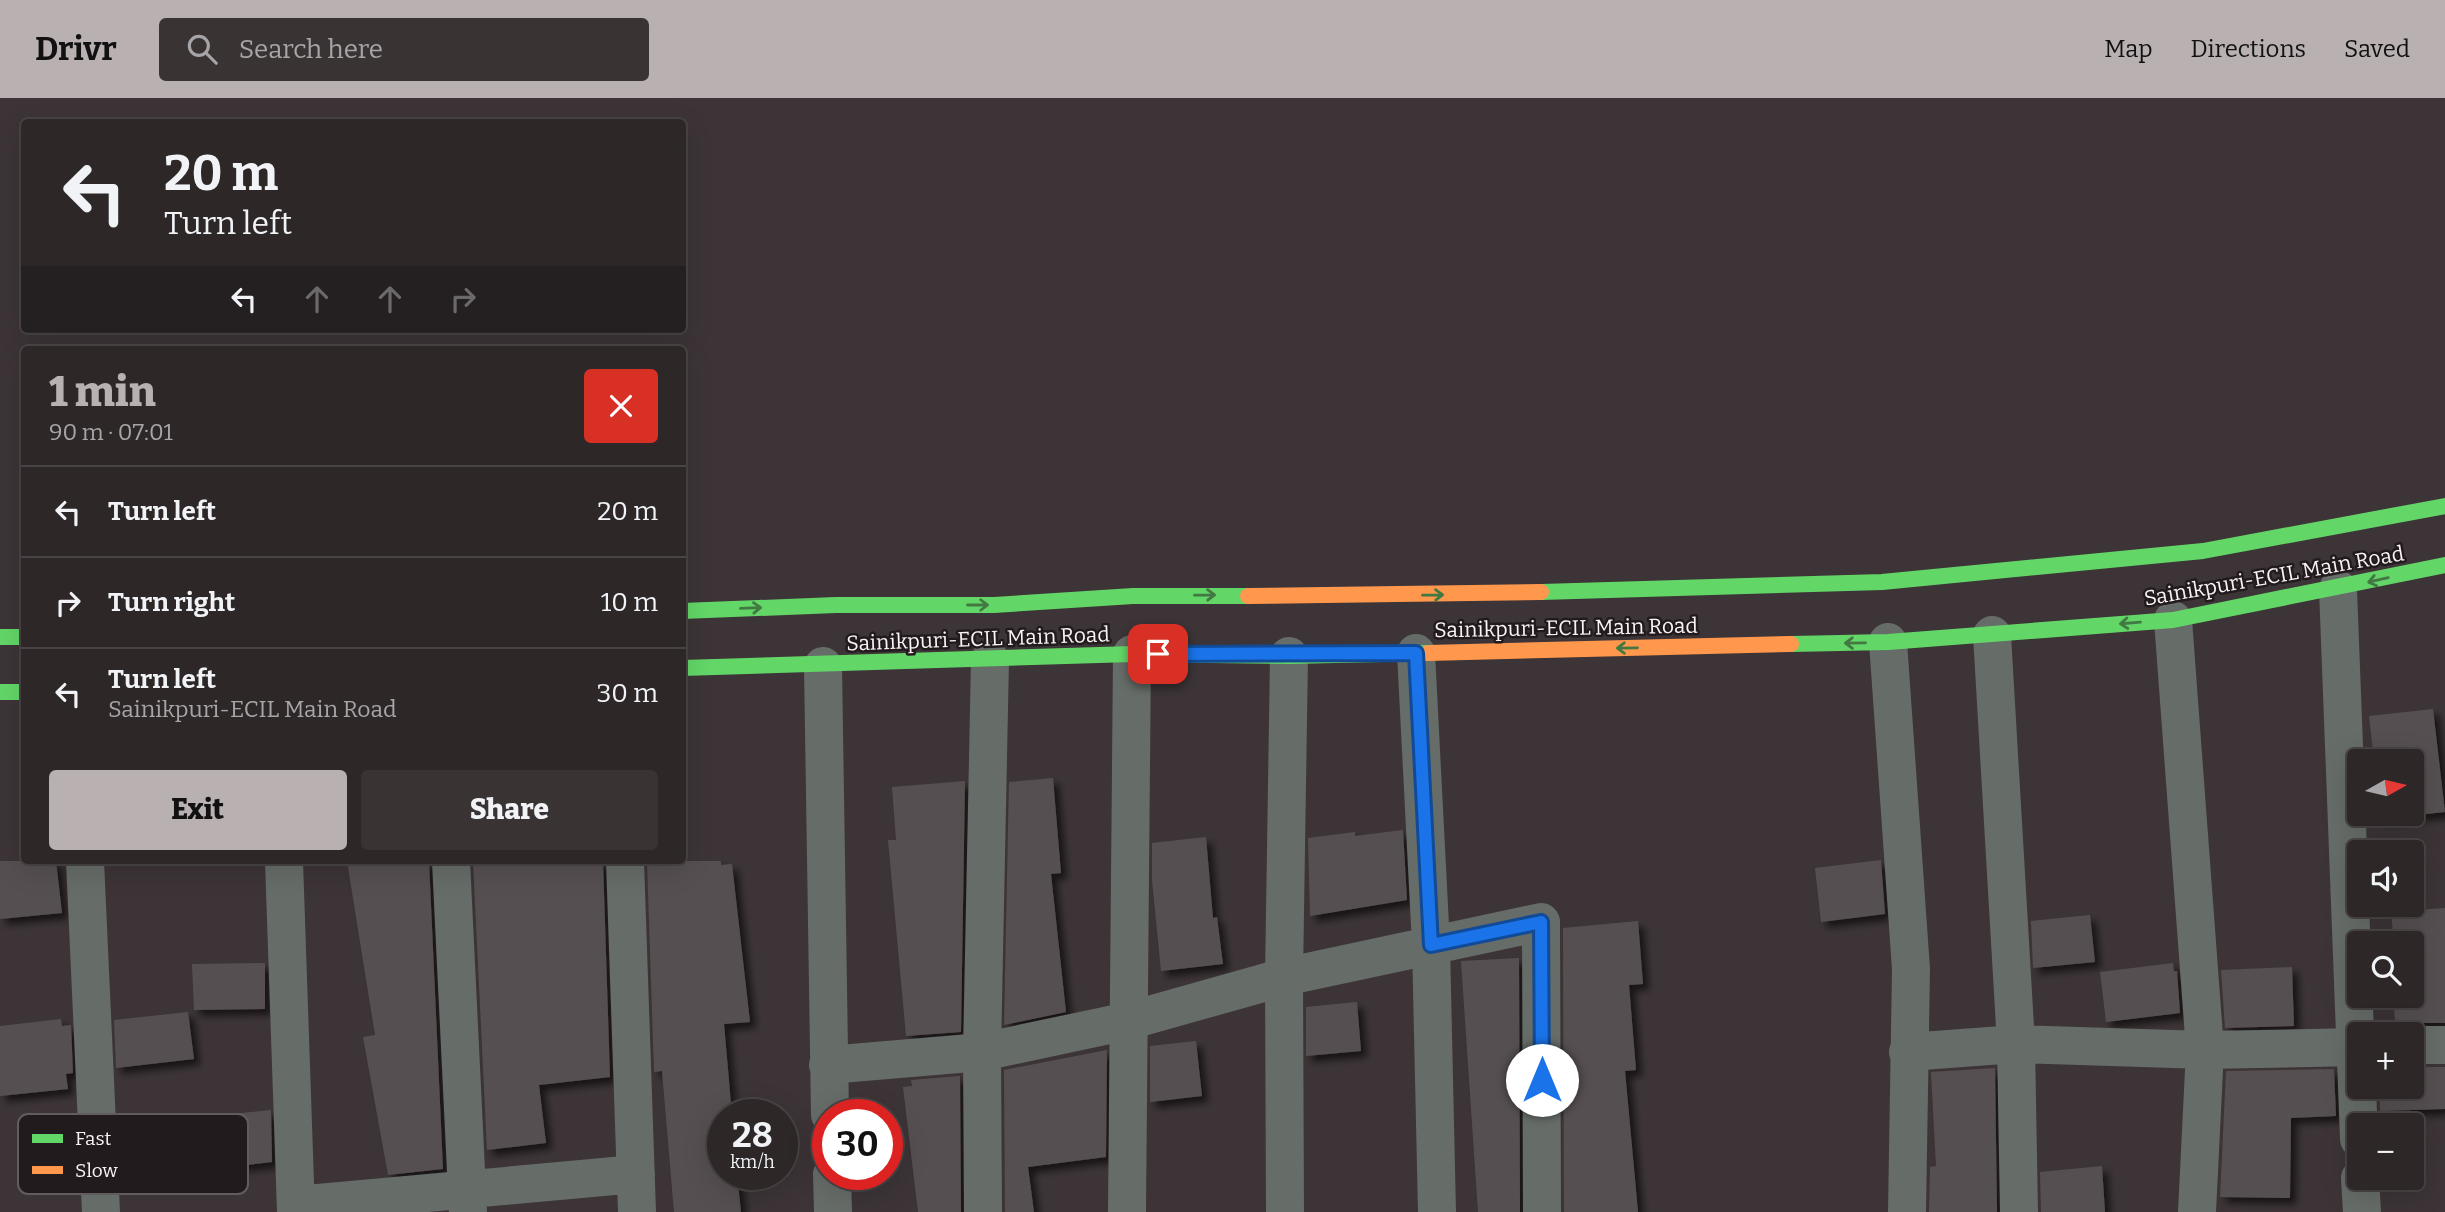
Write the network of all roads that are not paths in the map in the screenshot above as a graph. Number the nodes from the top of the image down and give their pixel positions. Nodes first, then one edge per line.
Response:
1 (2445, 506) edge
2 (2445, 565) edge
3 (2338, 589) junction
4 (686, 611) edge
5 (2174, 620) junction
6 (1992, 635) junction
7 (0, 636) edge
8 (21, 638) edge
9 (1888, 642) junction
10 (1416, 653) junction
11 (1132, 654) junction
12 (1289, 656) junction
13 (990, 660) junction
14 (823, 666) junction
15 (686, 668) edge
16 (0, 692) edge
17 (21, 692) edge
18 (85, 864) edge
19 (284, 864) edge
20 (451, 864) edge
21 (625, 864) edge
22 (1431, 945) junction
23 (1284, 977) junction
24 (1128, 1021) junction
25 (2356, 1022) edge
26 (2016, 1044) junction
27 (2424, 1045) edge
28 (2445, 1045) edge
29 (2347, 1047) edge
30 (2205, 1051) junction
31 (982, 1052) junction
32 (1908, 1052) junction
33 (828, 1065) junction
34 (829, 1099) edge
35 (97, 1114) edge
36 (636, 1174) junction
37 (832, 1190) edge
38 (2361, 1190) edge
39 (100, 1194) edge
40 (467, 1201) edge
41 (296, 1209) edge
42 (101, 1212) edge
43 (638, 1212) edge
44 (833, 1212) edge
45 (983, 1212) edge
46 (1128, 1212) edge
47 (1285, 1212) edge
48 (1437, 1212) edge
49 (1542, 1212) edge
50 (1907, 1212) edge
51 (2019, 1212) edge
52 (2197, 1212) edge
53 (2362, 1212) edge

4 -> 1 main road, Sainikpuri-ECIL Main Road
2 -> 3 main road, Sainikpuri-ECIL Main Road
3 - 5 main road, Sainikpuri-ECIL Main Road
3 - 25 street
5 -> 6 main road, Sainikpuri-ECIL Main Road
5 - 30 street
6 - 9 main road, Sainikpuri-ECIL Main Road
6 - 26 street
7 - 8 main road
9 -> 10 main road, Sainikpuri-ECIL Main Road
9 - 32 street
10 - 12 main road, Sainikpuri-ECIL Main Road
10 - 22 street
11 - 12 main road, Sainikpuri-ECIL Main Road
11 - 13 main road, Sainikpuri-ECIL Main Road
11 - 24 street
12 - 23 street
13 - 14 main road, Sainikpuri-ECIL Main Road
13 - 31 street
14 - 15 main road, Sainikpuri-ECIL Main Road
14 - 33 street
16 - 17 main road
18 - 35 street
19 - 41 street
20 - 40 street
21 - 36 street
22 - 23 street
22 - 48 street
22 - 49 street
23 - 24 street
23 - 47 street
24 - 31 street
24 - 46 street
26 - 30 street
26 - 32 street
26 - 51 street
27 - 28 street
29 - 30 street
30 - 52 street
31 - 33 street
31 - 45 street
32 - 50 street
33 - 34 street
36 - 40 street
36 - 43 street
37 - 44 street
38 - 53 street
39 - 42 street
40 - 41 street

